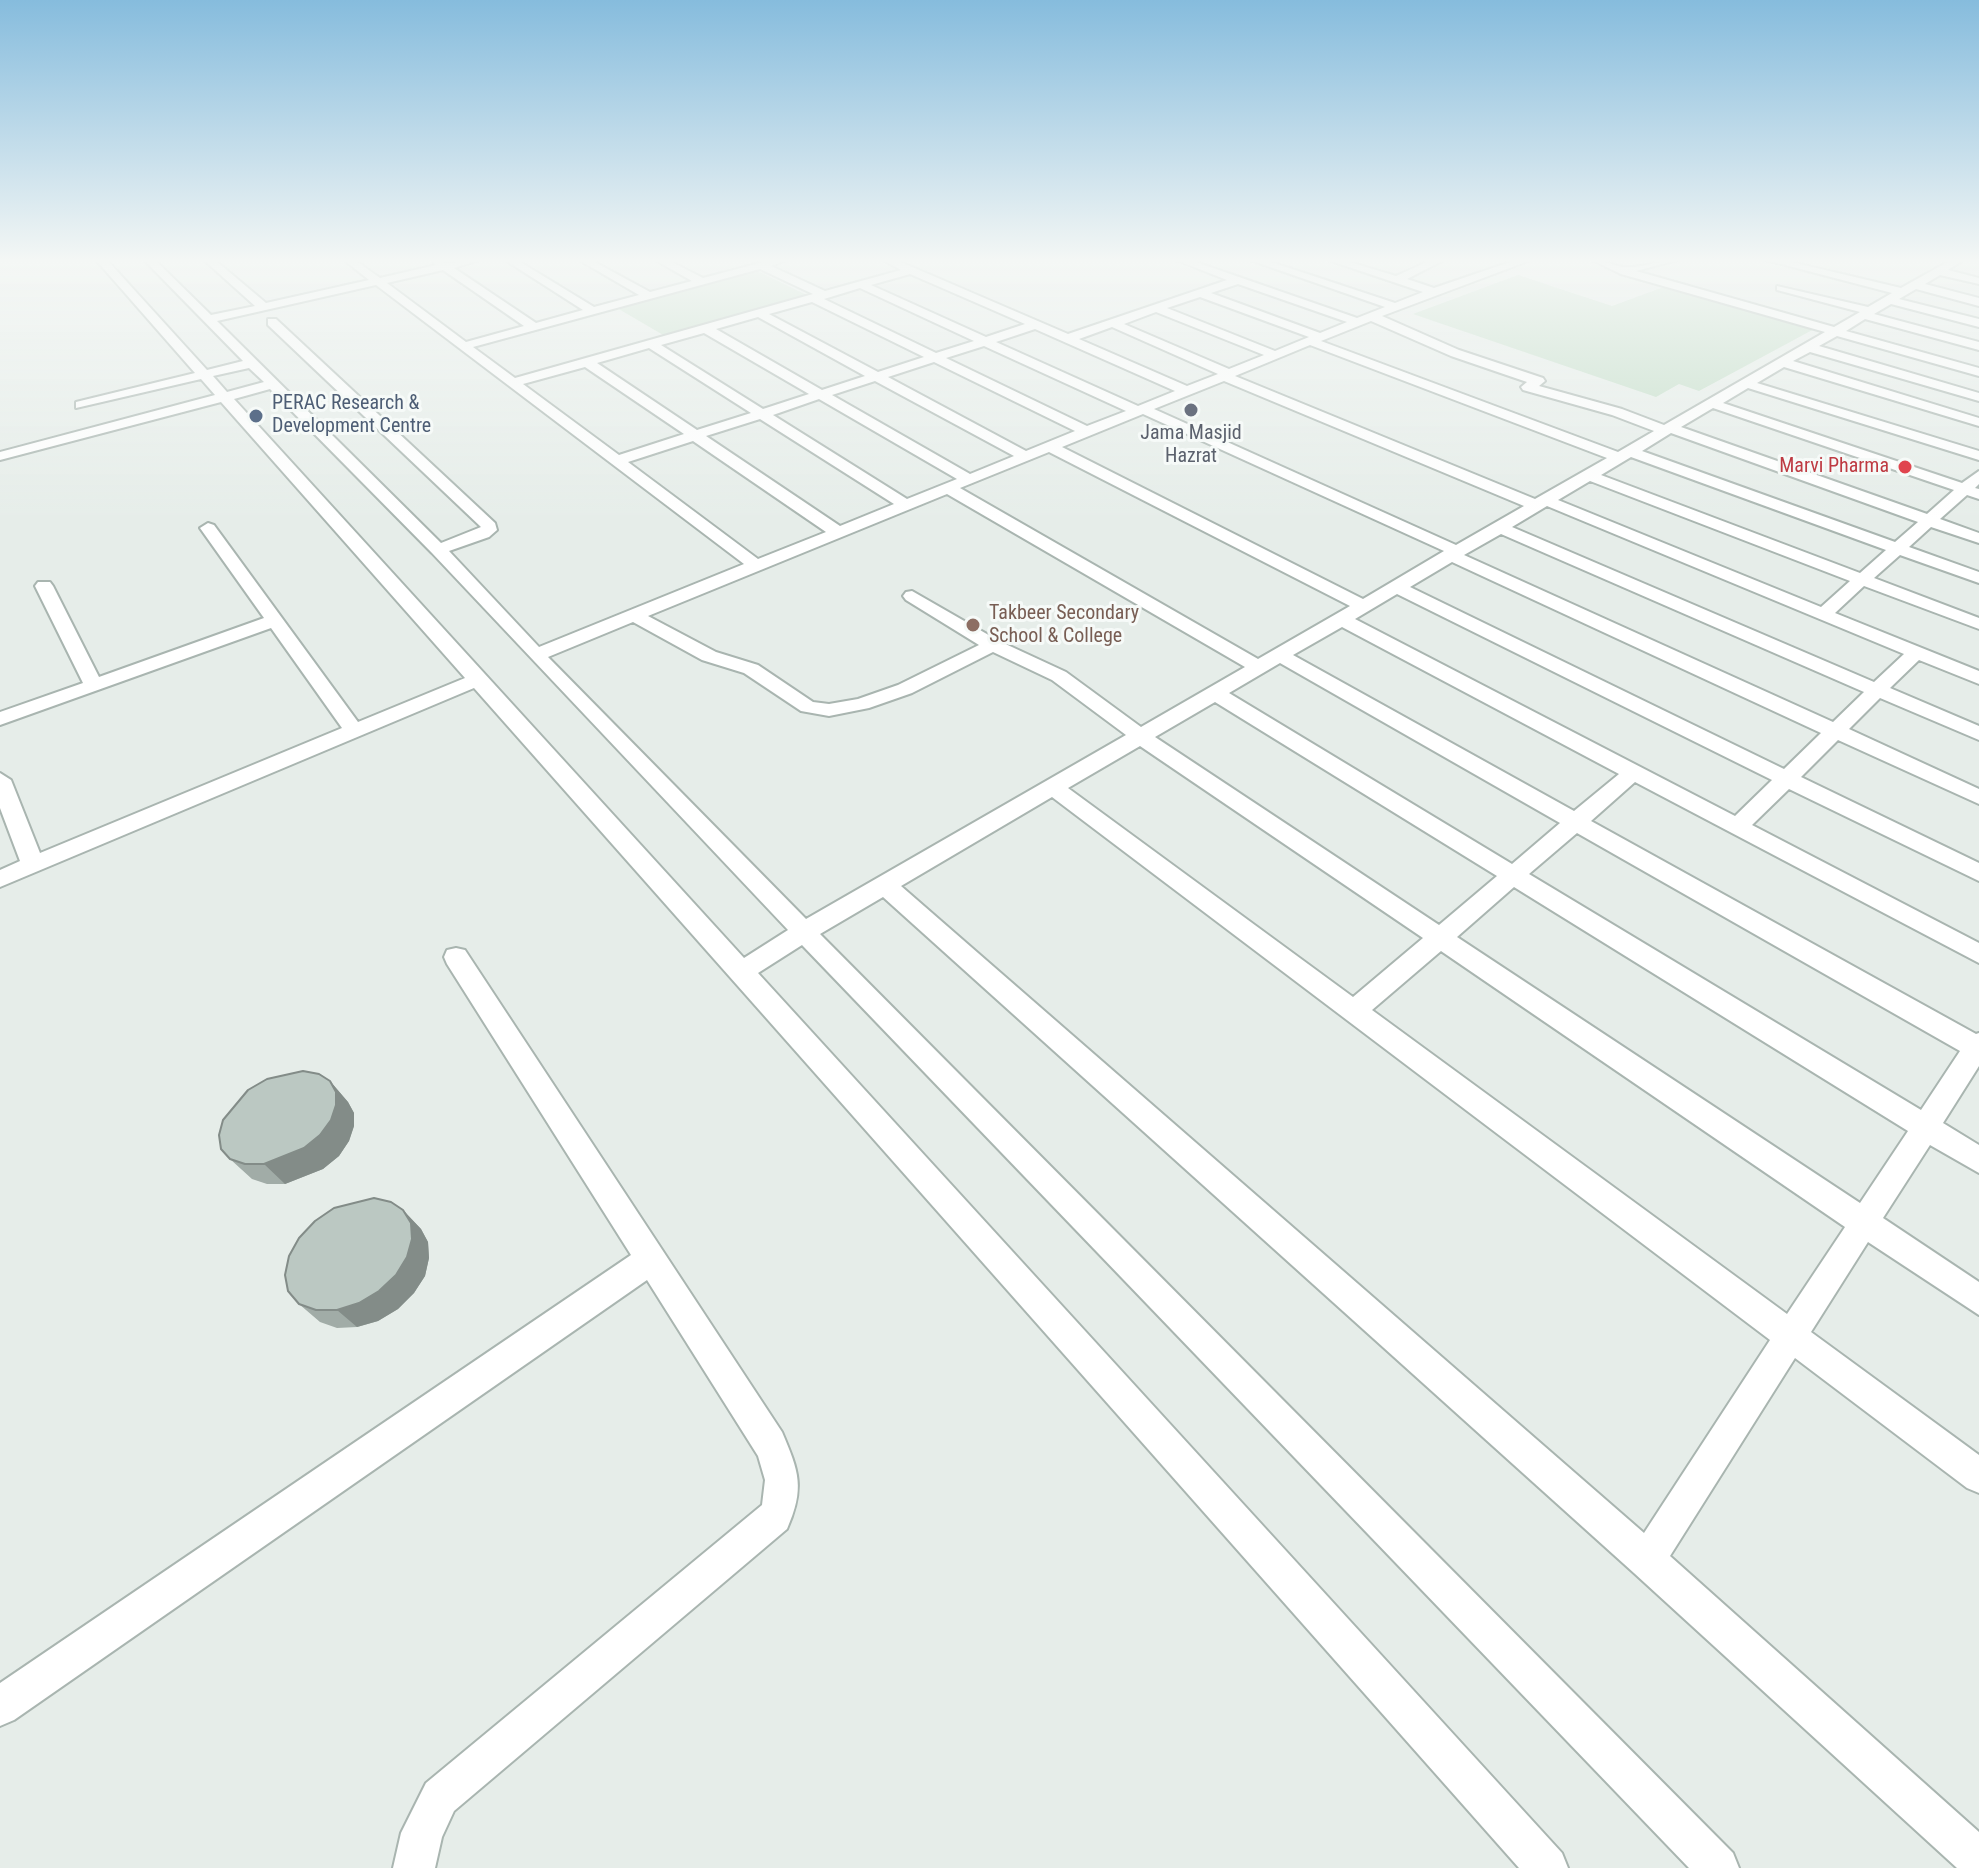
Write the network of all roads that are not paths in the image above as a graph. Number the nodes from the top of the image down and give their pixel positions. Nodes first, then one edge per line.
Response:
1 (181, 347) edge
2 (244, 347) edge
3 (294, 347) edge
4 (466, 347) edge
5 (640, 347) edge
6 (656, 347) edge
7 (738, 347) edge
8 (822, 347) edge
9 (915, 347) edge
10 (965, 347) edge
11 (999, 347) edge
12 (1086, 347) edge
13 (1165, 347) edge
14 (1255, 347) edge
15 (1295, 347) edge
16 (1337, 347) edge
17 (1442, 347) edge
18 (1807, 347) joint
19 (1892, 347) edge
20 (247, 350) junction
21 (1275, 355) junction
22 (934, 357) junction
23 (587, 362) junction
24 (1782, 362) junction
25 (1979, 372) edge
26 (205, 374) junction
27 (1227, 375) junction
28 (876, 376) junction
29 (513, 383) junction
30 (1745, 383) junction
31 (273, 384) junction
32 (1187, 391) junction
33 (129, 393) junction
34 (820, 394) junction
35 (226, 396) junction
36 (1979, 397) edge
37 (1711, 403) junction
38 (81, 405) dead end
39 (1140, 410) junction
40 (761, 414) junction
41 (147, 417) junction
42 (1979, 422) edge
43 (1666, 429) junction
44 (1088, 432) junction
45 (694, 435) junction
46 (1051, 447) junction
47 (1624, 454) junction
48 (0, 456) edge
49 (1979, 456) edge
50 (1027, 457) junction
51 (616, 461) junction
52 (1588, 475) junction
53 (1979, 476) edge
54 (970, 480) junction
55 (950, 489) junction
56 (1971, 492) edge
57 (1540, 503) junction
58 (908, 506) junction
59 (1929, 520) junction
60 (1499, 527) junction
61 (208, 528) dead end
62 (839, 533) junction
63 (1979, 538) edge
64 (445, 547) junction
65 (1897, 548) junction
66 (1454, 553) junction
67 (757, 566) junction
68 (1979, 578) edge
69 (1862, 579) junction
70 (44, 586) dead end
71 (1396, 587) junction
72 (912, 596) dead end
73 (1364, 606) junction
74 (1823, 614) junction
75 (635, 616) junction
76 (1341, 619) junction
77 (274, 621) junction
78 (1979, 624) edge
79 (993, 645) junction
80 (1916, 652) junction
81 (536, 655) junction
82 (1279, 655) junction
83 (1259, 667) junction
84 (1979, 678) edge
85 (478, 679) junction
86 (94, 685) junction
87 (1877, 690) junction
88 (1215, 693) junction
89 (0, 719) edge
90 (354, 731) junction
91 (1835, 731) junction
92 (1979, 734) edge
93 (1140, 736) junction
94 (1633, 773) junction
95 (1786, 778) junction
96 (0, 780) edge
97 (1053, 787) junction
98 (1979, 797) edge
99 (1576, 822) junction
100 (1737, 827) junction
101 (33, 865) junction
102 (1979, 873) edge
103 (1513, 875) junction
104 (0, 879) edge
105 (885, 885) junction
106 (804, 932) junction
107 (1440, 938) junction
108 (1979, 954) edge
109 (456, 957) dead end
110 (741, 972) junction
111 (1354, 1011) junction
112 (1978, 1047) edge
113 (1925, 1127) junction
114 (1979, 1160) edge
115 (1864, 1223) junction
116 (651, 1259) junction
117 (1979, 1300) edge
118 (1791, 1336) junction
119 (1979, 1476) edge
120 (1647, 1560) junction
121 (0, 1706) edge
122 (1979, 1860) edge
123 (414, 1868) edge
124 (1547, 1868) edge
125 (1718, 1868) edge

1 - 26 street
2 - 20 street
3 - 64 street
4 - 29 street
5 - 23 street
6 - 40 street
7 - 34 street
8 - 28 street
9 - 22 street
10 - 22 street
11 - 39 street
12 - 32 street
13 - 27 street
14 - 21 street
15 - 21 street
16 - 47 street
17 - 43 street
18 - 24 street
18 - 36 street
19 - 25 street
20 - 26 street
20 - 31 street
21 - 27 street
22 - 28 street
22 - 44 street
23 - 29 street
23 - 45 street
24 - 30 street
24 - 42 street
26 - 33 street
26 - 35 street
27 - 32 street
27 - 57 street
28 - 34 street
28 - 50 street
29 - 51 street
30 - 37 street
30 - 49 street
31 - 35 street
31 - 64 street
32 - 39 street
33 - 38 street
33 - 41 street
34 - 40 street
34 - 54 street
35 - 41 street
35 - 85 street
37 - 43 street
37 - 56 street
39 - 44 street
39 - 66 street
40 - 45 street
40 - 58 street
41 - 48 street
43 - 47 street
43 - 59 street
44 - 46 street
45 - 51 street
45 - 62 street
46 - 50 street
46 - 73 street
47 - 52 street
47 - 65 street
50 - 54 street
51 - 67 street
52 - 57 street
52 - 69 street
53 - 56 street
54 - 55 street
55 - 58 street
55 - 83 street
56 - 59 street
57 - 60 street
57 - 74 street
58 - 62 street
59 - 63 street
59 - 65 street
60 - 66 street
60 - 87 street
61 - 77 street
62 - 67 street
64 - 81 street
65 - 68 street
65 - 69 street
66 - 71 street
66 - 91 street
67 - 75 street
69 - 74 street
69 - 78 street
70 - 86 street
71 - 73 street
71 - 95 street
72 - 79 street
73 - 76 street
74 - 80 street
75 - 79 street
75 - 81 street
76 - 82 street
76 - 94 street
77 - 86 street
77 - 90 street
79 - 93 street
80 - 84 street
80 - 87 street
81 - 106 street
82 - 83 street
82 - 99 street
83 - 88 street
85 - 90 street
85 - 110 street
86 - 89 street
87 - 91 street
87 - 92 street
88 - 93 street
88 - 103 street
90 - 101 street
91 - 95 street
91 - 98 street
93 - 97 street
93 - 107 street
94 - 99 street
94 - 100 street
95 - 100 street
95 - 102 street
96 - 101 street
97 - 105 street
97 - 111 street
99 - 103 street
99 - 112 street
100 - 108 street
101 - 104 street
103 - 107 street
103 - 113 street
105 - 106 street
105 - 120 street
106 - 110 street
106 - 125 street
107 - 111 street
107 - 115 street
109 - 116 street
110 - 124 street
111 - 118 street
112 - 113 street
113 - 114 street
113 - 115 street
115 - 117 street
115 - 118 street
116 - 121 street
116 - 123 street
118 - 119 street
118 - 120 street
120 - 122 street

